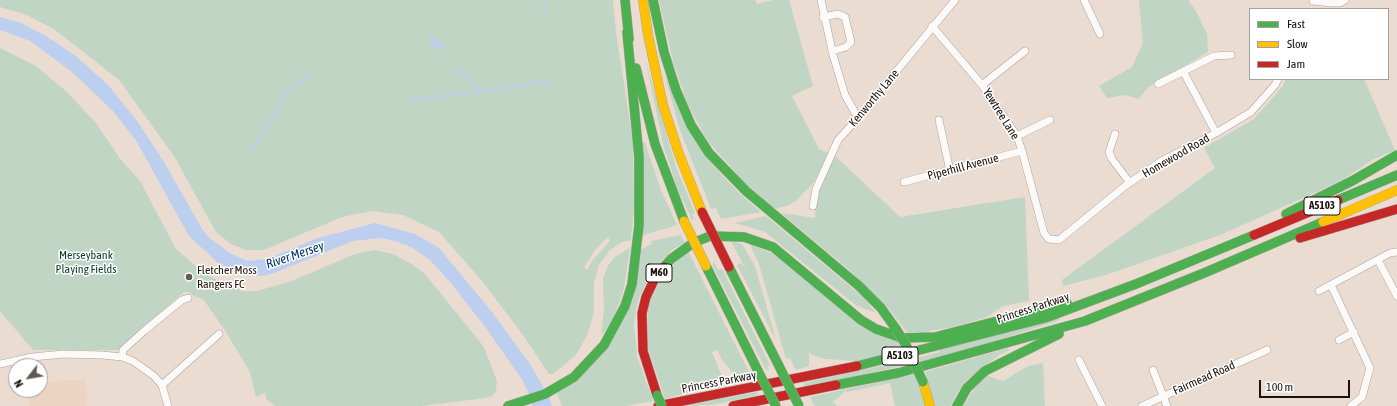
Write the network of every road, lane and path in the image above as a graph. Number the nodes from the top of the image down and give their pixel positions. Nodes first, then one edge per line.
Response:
1 (625, 0) edge
2 (643, 0) edge
3 (653, 0) edge
4 (821, 0) edge
5 (955, 0) edge
6 (1084, 0) edge
7 (1346, 0) edge
8 (1313, 1) edge
9 (823, 17) junction
10 (932, 26) junction
11 (627, 32) junction
12 (1100, 34) dead end
13 (832, 51) junction
14 (1025, 51) dead end
15 (1230, 55) dead end
16 (1183, 71) junction
17 (1278, 80) edge
18 (982, 84) junction
19 (1158, 84) dead end
20 (858, 118) junction
21 (939, 120) dead end
22 (1050, 120) dead end
23 (1216, 133) junction
24 (1114, 134) dead end
25 (1017, 136) junction
26 (1022, 151) junction
27 (1397, 156) edge
28 (950, 170) junction
29 (1397, 175) edge
30 (904, 182) dead end
31 (1130, 183) junction
32 (1397, 190) edge
33 (813, 206) dead end
34 (1397, 210) edge
35 (1069, 231) joint
36 (1248, 238) junction
37 (1250, 252) junction
38 (1397, 252) edge
39 (1378, 260) junction
40 (1136, 284) junction
41 (1331, 285) junction
42 (1319, 291) dead end
43 (1397, 296) edge
44 (188, 298) dead end
45 (1085, 321) junction
46 (1354, 332) junction
47 (219, 334) dead end
48 (1339, 340) dead end
49 (1267, 350) dead end
50 (122, 357) junction
51 (1079, 360) dead end
52 (0, 364) edge
53 (1153, 370) dead end
54 (162, 385) junction
55 (1164, 397) junction
56 (513, 405) edge
57 (168, 406) edge
58 (658, 406) edge
59 (662, 406) edge
60 (733, 406) edge
61 (776, 406) edge
62 (799, 406) edge
63 (930, 406) edge
64 (956, 406) edge
65 (1102, 406) edge
66 (1142, 406) edge
67 (1167, 406) edge
68 (1351, 406) edge

1 - 11 highway, M60
2 - 62 highway, bridge
3 - 63 highway, bridge
4 - 9 street
5 - 10 street, Kenworthy Lane
6 - 12 street
7 - 8 street
9 - 13 street
9 - 13 street
10 - 18 street, Yewtree Lane
10 - 20 street, Kenworthy Lane
11 - 56 highway, M60
11 - 61 highway, M60, bridge
13 - 20 street
14 - 18 street
15 - 16 street
16 - 19 street
16 - 23 street
17 - 23 street, Homewood Road
18 - 25 street, Yewtree Lane
20 - 33 street, Kenworthy Lane
21 - 28 street
22 - 25 street
23 - 31 street, Homewood Road
24 - 31 street
25 - 26 street, Yewtree Lane
26 - 28 street, Piperhill Avenue
26 - 35 street, Yewtree Lane
27 - 36 highway
28 - 30 street, Piperhill Avenue
29 - 36 highway, Princess Parkway / A5103
31 - 35 street, Homewood Road
32 - 37 highway, Princess Parkway / A5103
34 - 37 highway
36 - 40 highway, Princess Parkway / A5103
37 - 45 highway, Princess Parkway / A5103
38 - 39 street
39 - 41 street
39 - 43 street
40 - 58 highway, Princess Parkway / A5103
40 - 59 highway, M60, bridge
41 - 42 street
41 - 46 street
44 - 50 street
45 - 60 highway, Princess Parkway / A5103
45 - 64 highway
46 - 48 street
46 - 68 street
47 - 54 street
49 - 55 street, Fairmead Road
50 - 52 street
50 - 54 street
51 - 65 street
53 - 55 street
54 - 57 street
55 - 66 street, Fairmead Road
55 - 67 street

